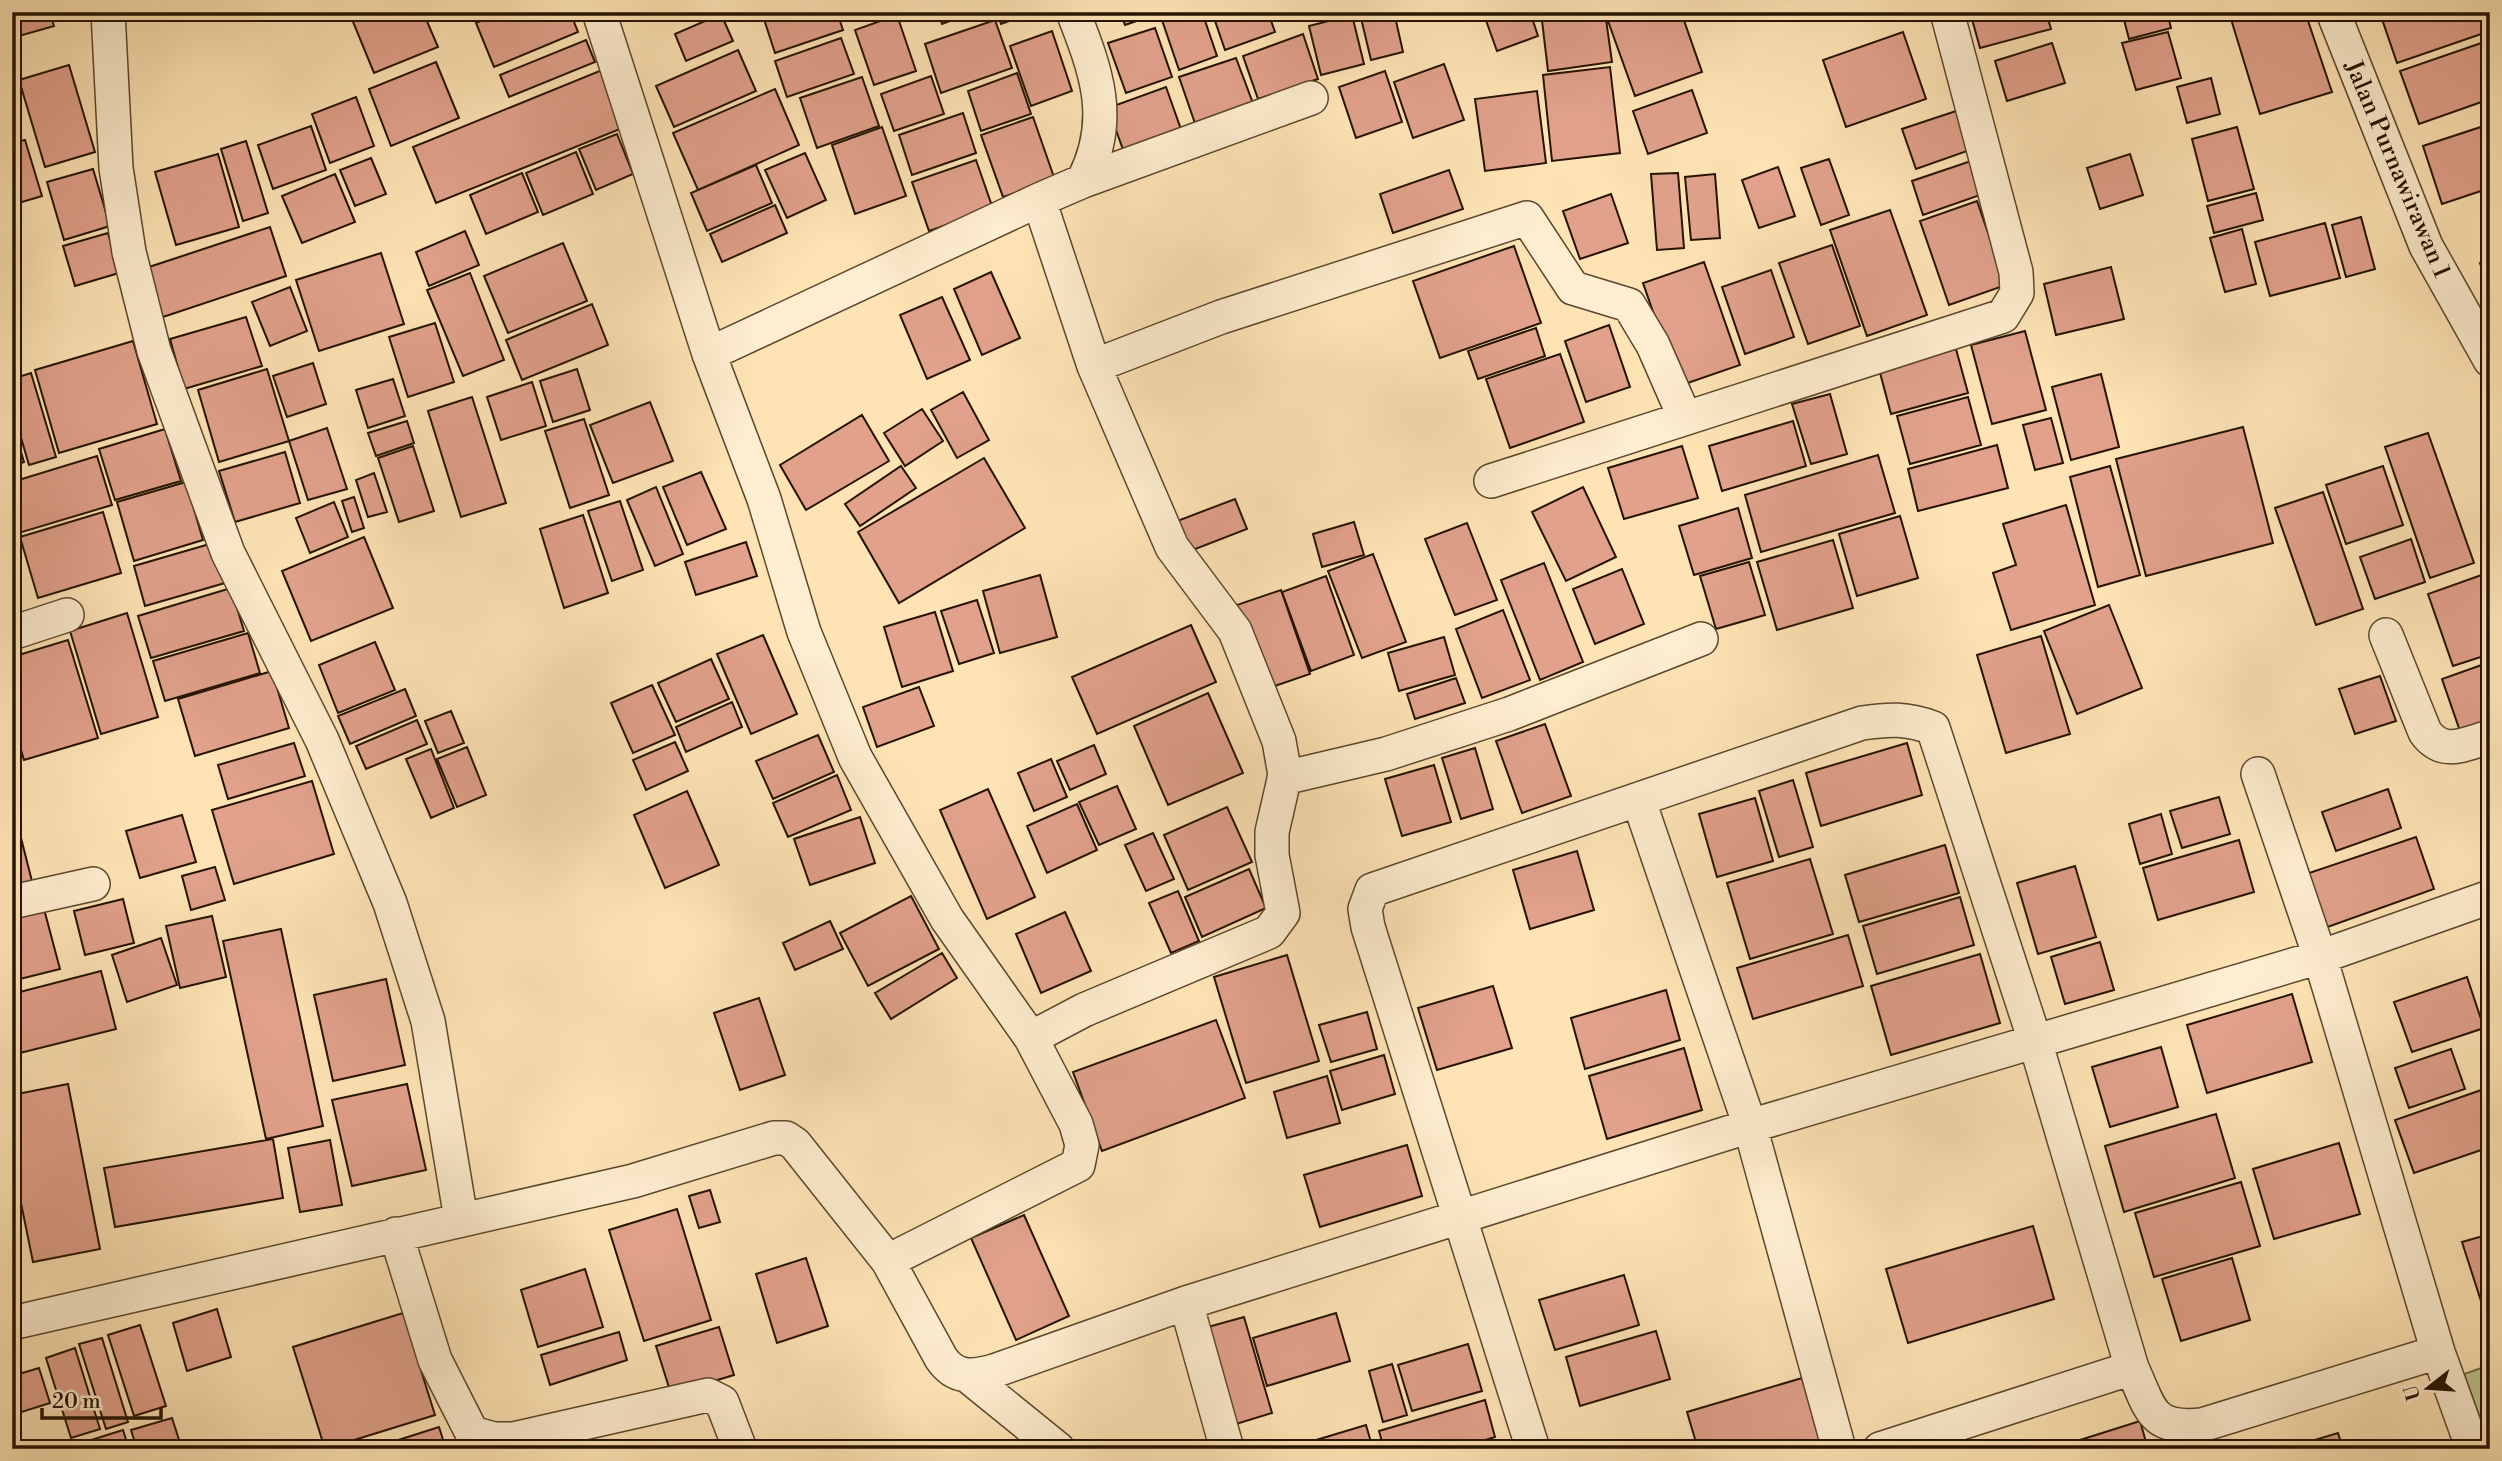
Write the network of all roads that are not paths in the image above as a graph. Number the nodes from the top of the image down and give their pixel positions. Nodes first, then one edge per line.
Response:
1 (598, 12) edge
2 (1073, 12) edge
3 (1947, 12) edge
4 (2333, 12) edge
5 (116, 15) edge
6 (1311, 99) dead end
7 (1083, 181) junction
8 (1040, 200) junction
9 (709, 354) junction
10 (2490, 360) edge
11 (1094, 366) junction
12 (1685, 418) junction
13 (1491, 481) dead end
14 (67, 615) dead end
15 (12, 633) edge
16 (2386, 635) dead end
17 (1701, 639) dead end
18 (2490, 737) edge
19 (2259, 774) dead end
20 (1284, 778) junction
21 (1639, 801) junction
22 (93, 884) dead end
23 (2490, 897) edge
24 (12, 902) edge
25 (2320, 957) junction
26 (1031, 1038) junction
27 (2035, 1041) junction
28 (1750, 1125) junction
29 (1461, 1216) junction
30 (461, 1219) junction
31 (397, 1234) junction
32 (888, 1261) junction
33 (1186, 1303) junction
34 (12, 1323) edge
35 (2438, 1352) junction
36 (2132, 1367) junction
37 (968, 1376) junction
38 (496, 1444) edge
39 (740, 1449) edge
40 (1058, 1449) edge
41 (1227, 1449) edge
42 (1532, 1449) edge
43 (1839, 1449) edge
44 (1880, 1449) edge
45 (2473, 1449) edge

1 - 9 street
2 - 7 street
3 - 12 street
4 - 10 street, Jalan Purnawirawan 1
5 - 30 street
6 - 7 street
7 - 8 street
8 - 9 street
8 - 11 street
9 - 26 street
11 - 12 street
11 - 20 street
12 - 13 street
14 - 15 street
16 - 18 street
17 - 20 street
19 - 25 street
20 - 26 street
21 - 27 street
21 - 28 street
21 - 29 street
22 - 24 street
23 - 25 street
25 - 27 street
25 - 35 street
26 - 32 street
27 - 28 street
27 - 36 street
28 - 29 street
28 - 43 street
29 - 33 street
29 - 42 street
30 - 31 street
30 - 32 street
31 - 34 street
31 - 38 street
32 - 37 street
33 - 37 street
33 - 41 street
35 - 36 street
35 - 45 street
36 - 44 street
37 - 40 street
38 - 39 street

